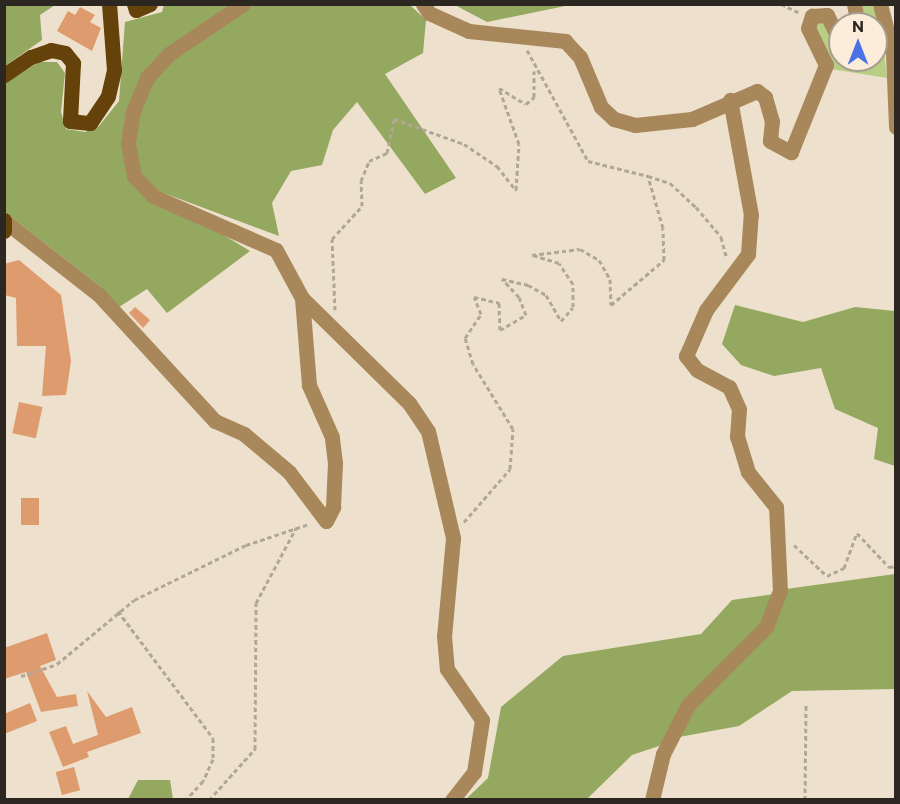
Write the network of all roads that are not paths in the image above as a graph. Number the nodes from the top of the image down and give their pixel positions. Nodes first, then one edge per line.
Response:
1 (110, 4) edge
2 (134, 4) edge
3 (150, 4) edge
4 (243, 4) edge
5 (423, 4) edge
6 (880, 4) edge
7 (828, 17) edge
8 (4, 75) edge
9 (730, 100) junction
10 (896, 128) edge
11 (5, 225) edge
12 (302, 298) junction
13 (452, 800) edge
14 (652, 800) edge

1 - 8 main road
2 - 3 main road
4 - 12 street
5 - 9 street
6 - 10 street
7 - 9 street
9 - 14 street
11 - 12 street
12 - 13 street

